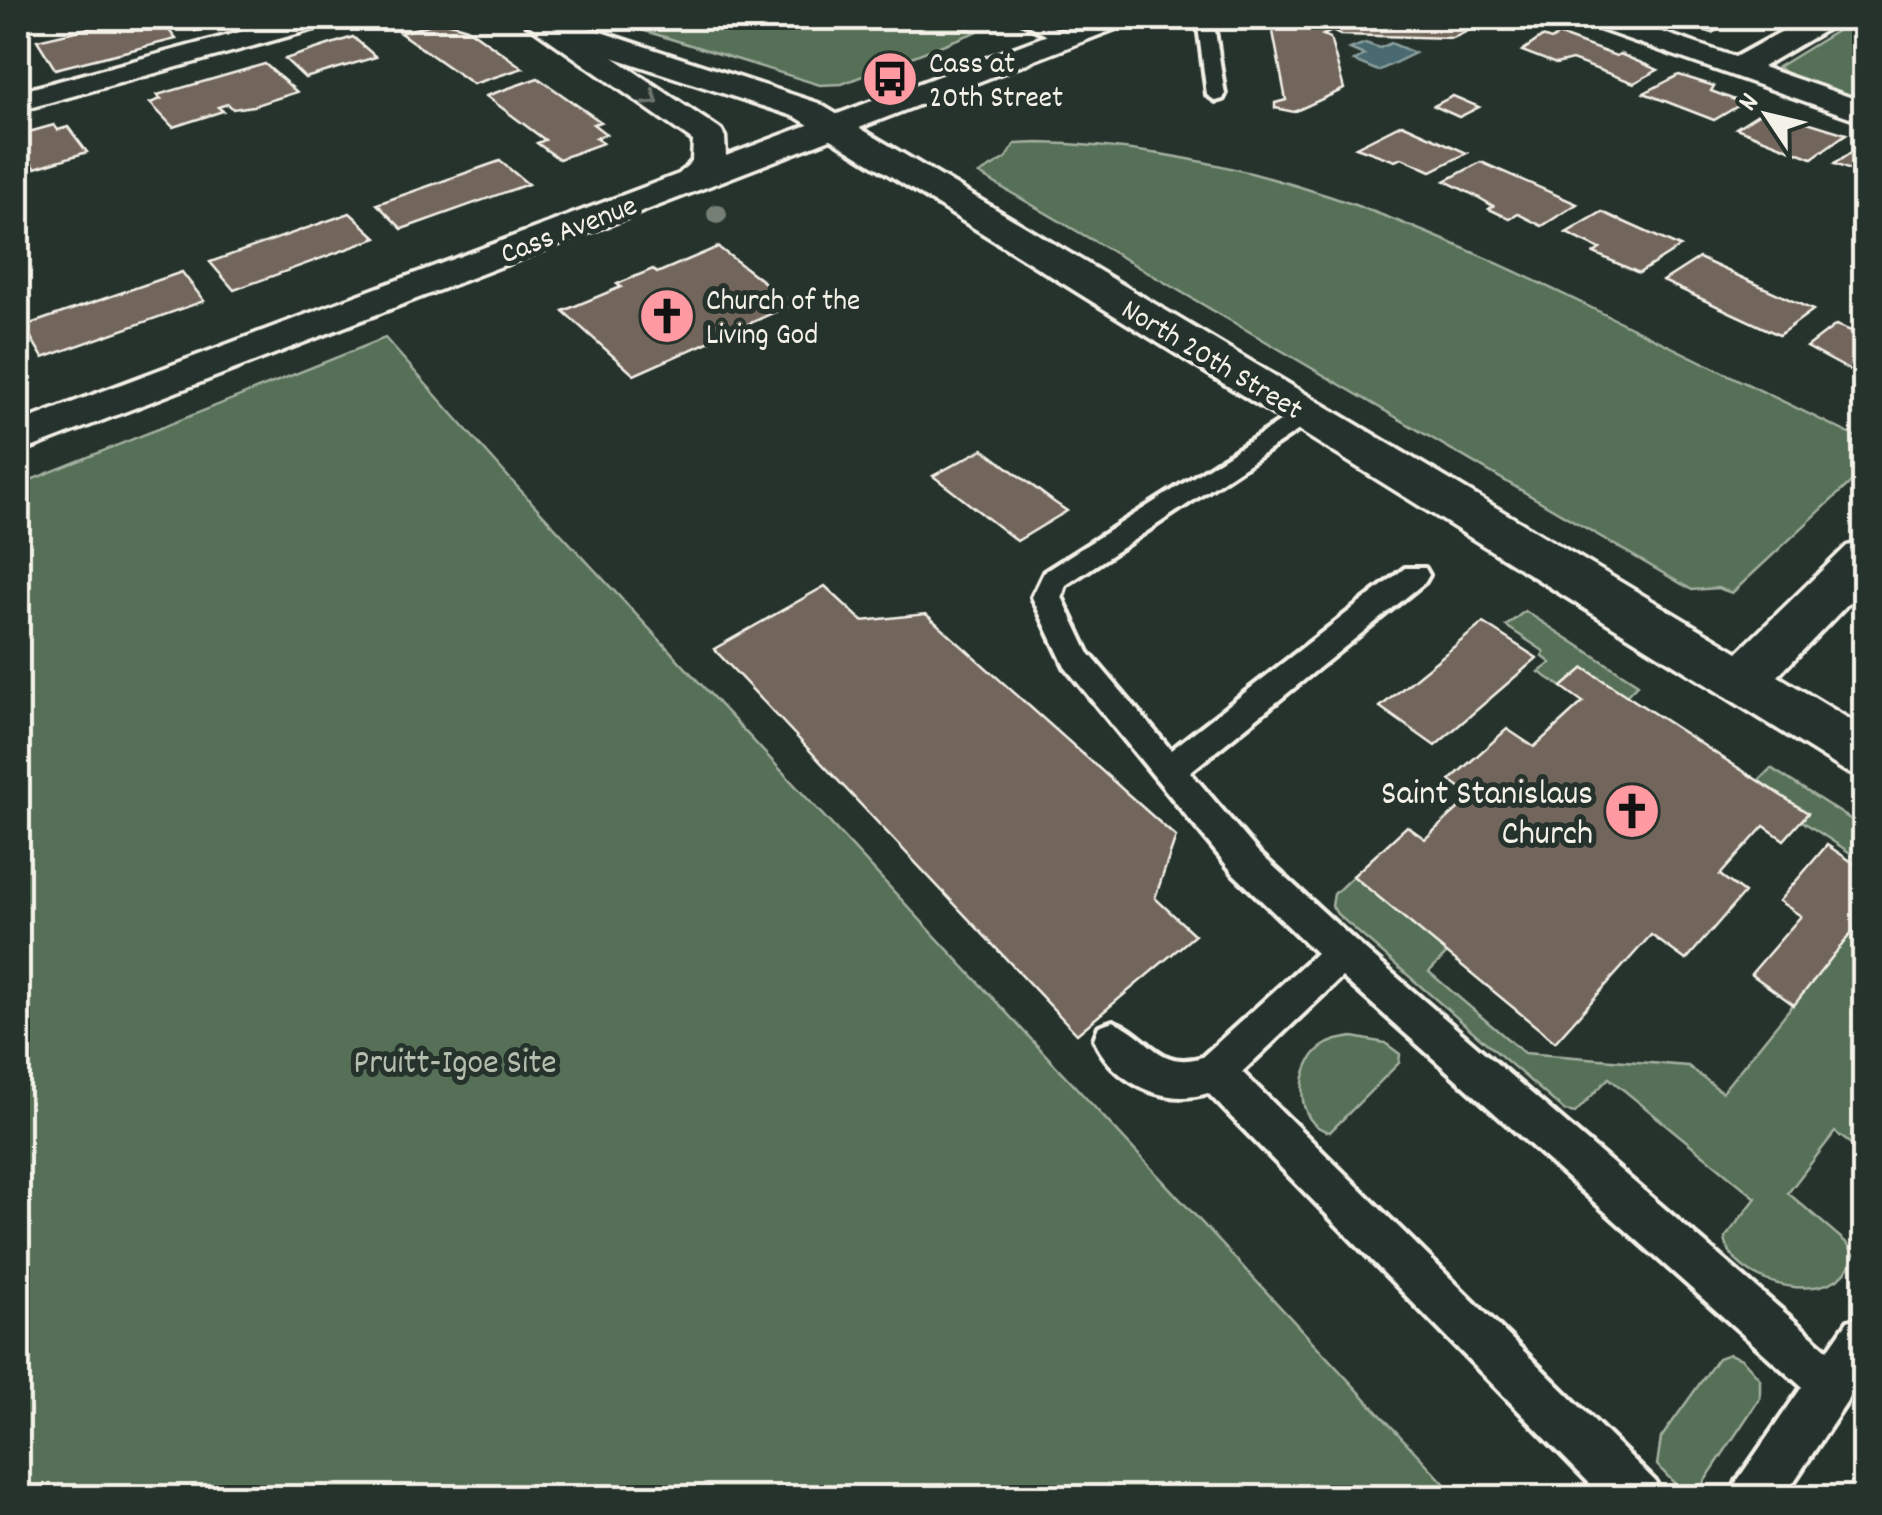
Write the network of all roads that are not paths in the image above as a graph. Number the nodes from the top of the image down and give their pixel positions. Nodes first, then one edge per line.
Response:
1 (324, 18) edge
2 (1024, 18) edge
3 (1118, 18) edge
4 (1206, 18) edge
5 (1595, 18) edge
6 (1826, 18) edge
7 (540, 20) edge
8 (1064, 38) junction
9 (1738, 68) junction
10 (1216, 95) dead end
11 (18, 102) edge
12 (1864, 113) edge
13 (834, 126) junction
14 (690, 182) junction
15 (1305, 414) junction
16 (18, 438) edge
17 (1864, 558) edge
18 (1415, 575) dead end
19 (1741, 681) junction
20 (1864, 755) edge
21 (1169, 770) junction
22 (1342, 953) junction
23 (1113, 1039) dead end
24 (1214, 1072) junction
25 (1864, 1337) edge
26 (1832, 1383) junction
27 (1638, 1498) edge
28 (1754, 1498) edge

1 - 11 street
2 - 8 lane
3 - 8 street, Cass Avenue
4 - 10 lane
5 - 9 street
6 - 9 street
7 - 13 street, North 20th Street
7 -> 14 street
8 - 13 street, Cass Avenue
9 - 12 street
13 - 14 street, Cass Avenue
13 - 15 street, North 20th Street
14 - 16 street, Cass Avenue
15 - 19 street, North 20th Street
15 - 21 lane
17 - 19 street
18 - 21 lane
19 - 20 street, North 20th Street
21 - 22 lane
22 - 24 lane
22 - 26 lane
23 - 24 lane
24 - 27 lane
25 - 26 lane
26 - 28 lane

